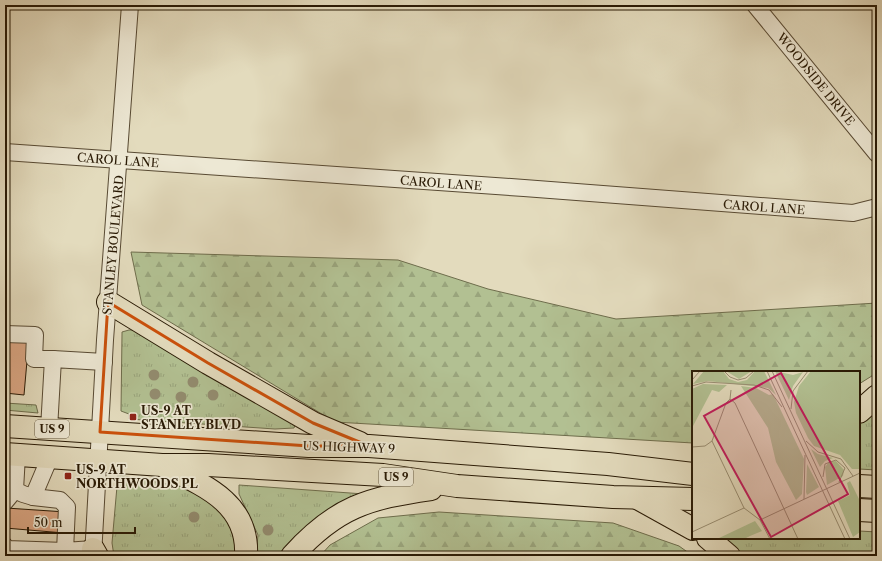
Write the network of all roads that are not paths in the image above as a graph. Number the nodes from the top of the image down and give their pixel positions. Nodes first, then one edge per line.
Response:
1 (130, 5) edge
2 (754, 5) edge
3 (5, 152) edge
4 (877, 154) edge
5 (119, 160) junction
6 (877, 207) edge
7 (108, 302) junction
8 (5, 334) edge
9 (52, 359) junction
10 (104, 362) junction
11 (877, 396) edge
12 (860, 411) edge
13 (5, 426) edge
14 (49, 429) junction
15 (100, 432) junction
16 (369, 446) junction
17 (11, 454) edge
18 (50, 457) junction
19 (692, 459) edge
20 (98, 460) junction
21 (608, 464) junction
22 (162, 465) junction
23 (692, 474) edge
24 (456, 486) junction
25 (860, 486) edge
26 (877, 487) edge
27 (10, 496) edge
28 (32, 497) junction
29 (636, 498) junction
30 (692, 499) edge
31 (860, 510) edge
32 (877, 511) edge
33 (692, 527) edge
34 (709, 539) edge
35 (5, 546) edge
36 (65, 551) junction
37 (94, 554) edge
38 (246, 556) edge
39 (292, 556) edge
40 (729, 556) edge

1 - 5 street, STANLEY BOULEVARD
2 - 4 street, WOODSIDE DRIVE
3 - 5 street, CAROL LANE
5 - 6 street, CAROL LANE
5 - 7 street, STANLEY BOULEVARD
7 - 10 street, STANLEY BOULEVARD
7 - 16 highway
8 - 9 street
9 - 10 street
9 - 14 street
10 - 15 street, STANLEY BOULEVARD
11 - 12 highway
13 - 14 highway, US HIGHWAY 9 / US 9
14 - 15 highway, US HIGHWAY 9 / US 9
15 - 16 highway, US HIGHWAY 9 / US 9
15 - 20 street, STANLEY BOULEVARD
16 - 21 highway, US HIGHWAY 9 / US 9
17 - 18 highway, US HIGHWAY 9 / US 9
17 - 27 street
18 - 20 highway, US HIGHWAY 9 / US 9
18 - 28 street
19 - 21 highway
20 - 22 highway, US HIGHWAY 9 / US 9
20 - 37 street, STANLEY BOULEVARD
21 - 23 highway, US HIGHWAY 9 / US 9
22 - 24 highway, US HIGHWAY 9 / US 9
22 - 38 highway
24 - 29 highway, US HIGHWAY 9 / US 9
24 - 39 highway
25 - 26 highway
27 - 28 street
28 - 36 street
29 - 30 highway, US HIGHWAY 9 / US 9
29 - 33 highway
31 - 32 highway
34 - 40 highway
35 - 36 street
36 - 37 street

